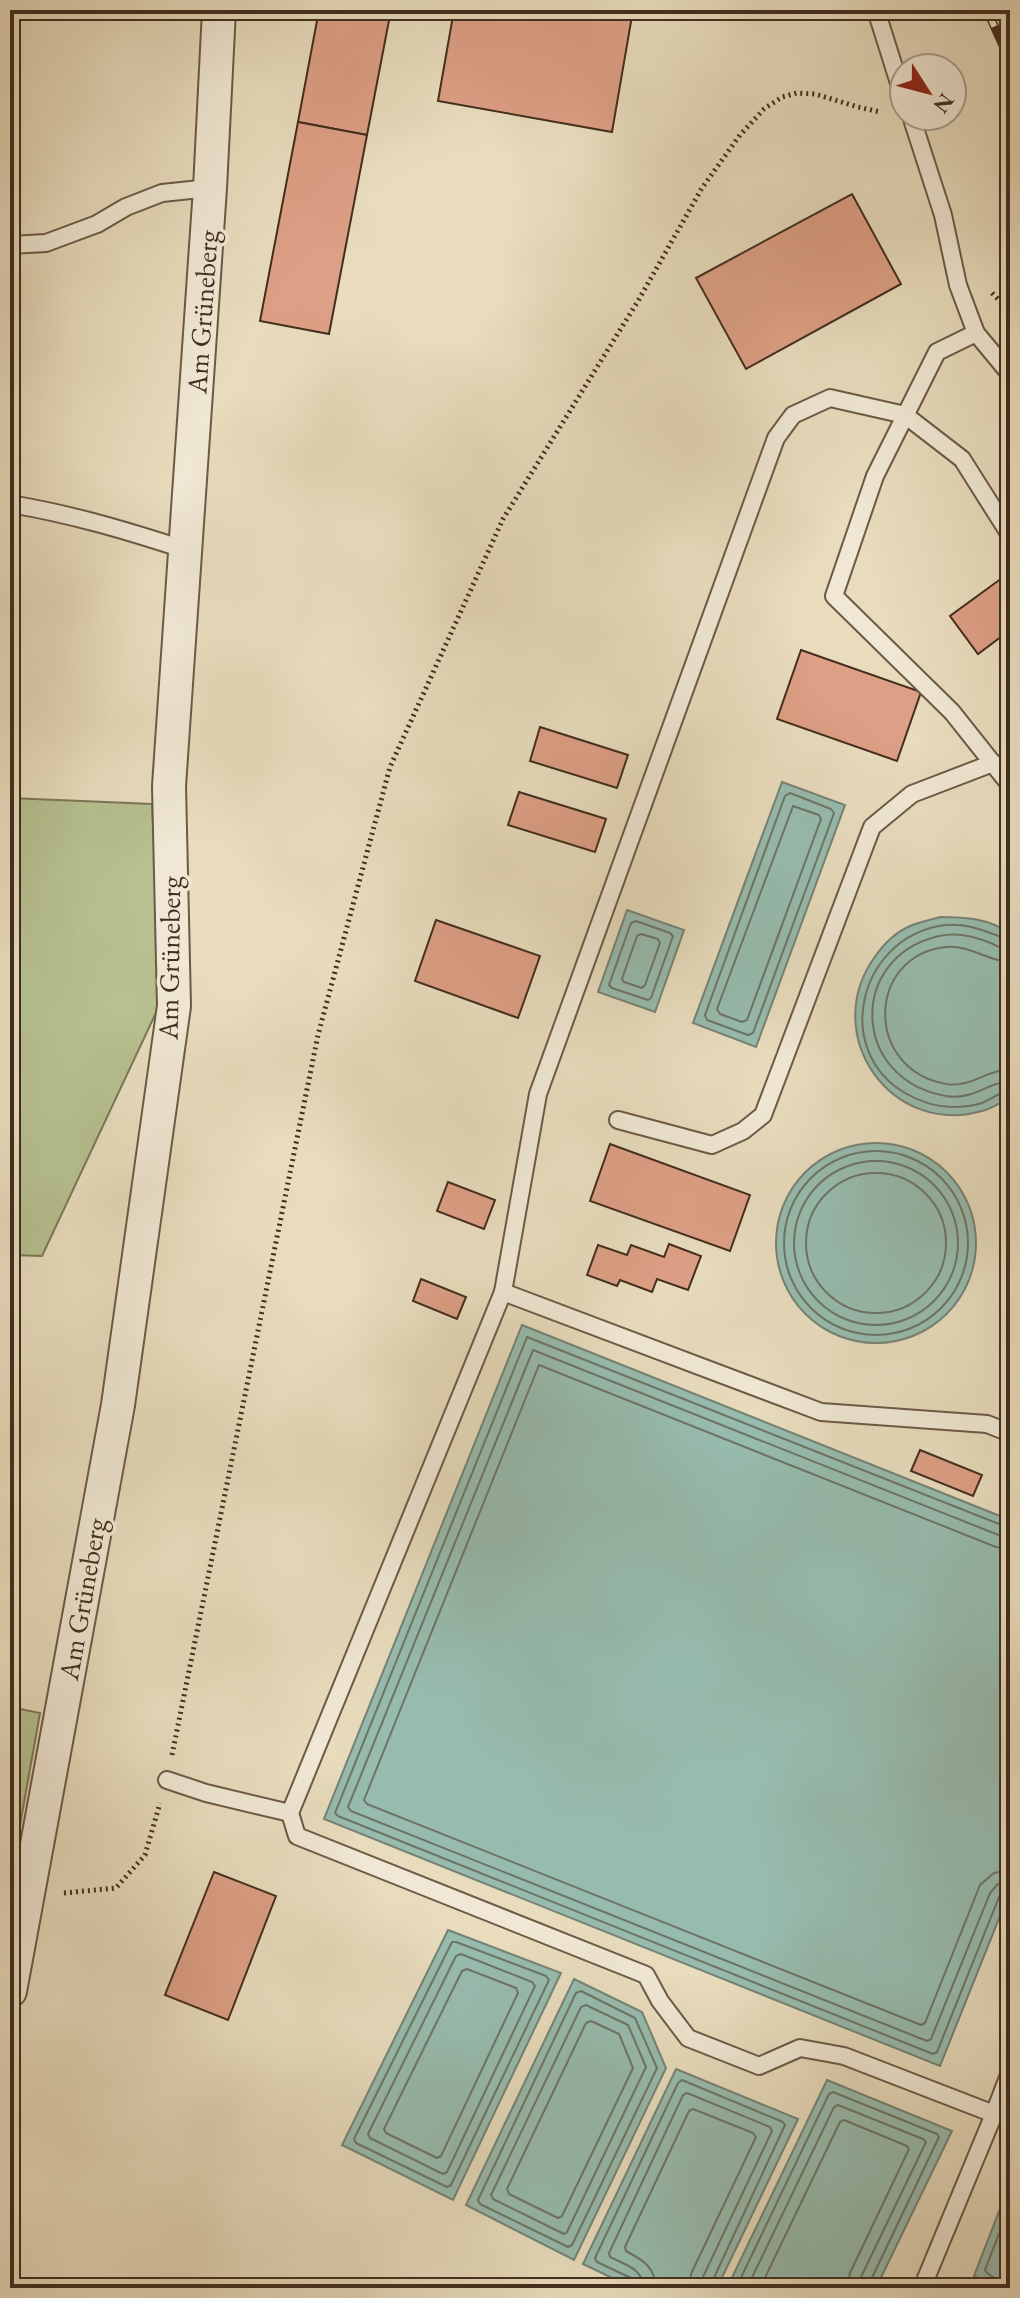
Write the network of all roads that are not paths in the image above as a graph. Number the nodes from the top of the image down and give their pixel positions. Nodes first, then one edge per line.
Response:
1 (219, 10) edge
2 (876, 10) edge
3 (888, 64) edge
4 (916, 132) edge
5 (210, 188) junction
6 (10, 245) edge
7 (976, 333) junction
8 (1010, 374) edge
9 (905, 415) junction
10 (10, 504) edge
11 (1010, 535) edge
12 (186, 550) junction
13 (993, 763) junction
14 (1010, 785) edge
15 (618, 1120) dead end
16 (503, 1292) junction
17 (1010, 1433) edge
18 (167, 1780) road end
19 (290, 1813) junction
20 (10, 1991) edge
21 (1010, 2072) edge
22 (994, 2114) junction
23 (922, 2288) edge

1 - 5 street, Am Grüneberg
2 - 3 lane
4 - 7 lane
5 - 6 lane
5 - 12 street, Am Grüneberg
7 - 8 lane
7 - 9 lane
9 - 11 lane
9 - 13 lane
9 - 16 lane
10 - 12 lane
12 - 20 street, Am Grüneberg
13 - 14 lane
13 - 15 lane
16 - 17 lane
16 - 19 lane
18 - 19 lane
19 - 22 lane
21 - 22 lane
22 - 23 lane

